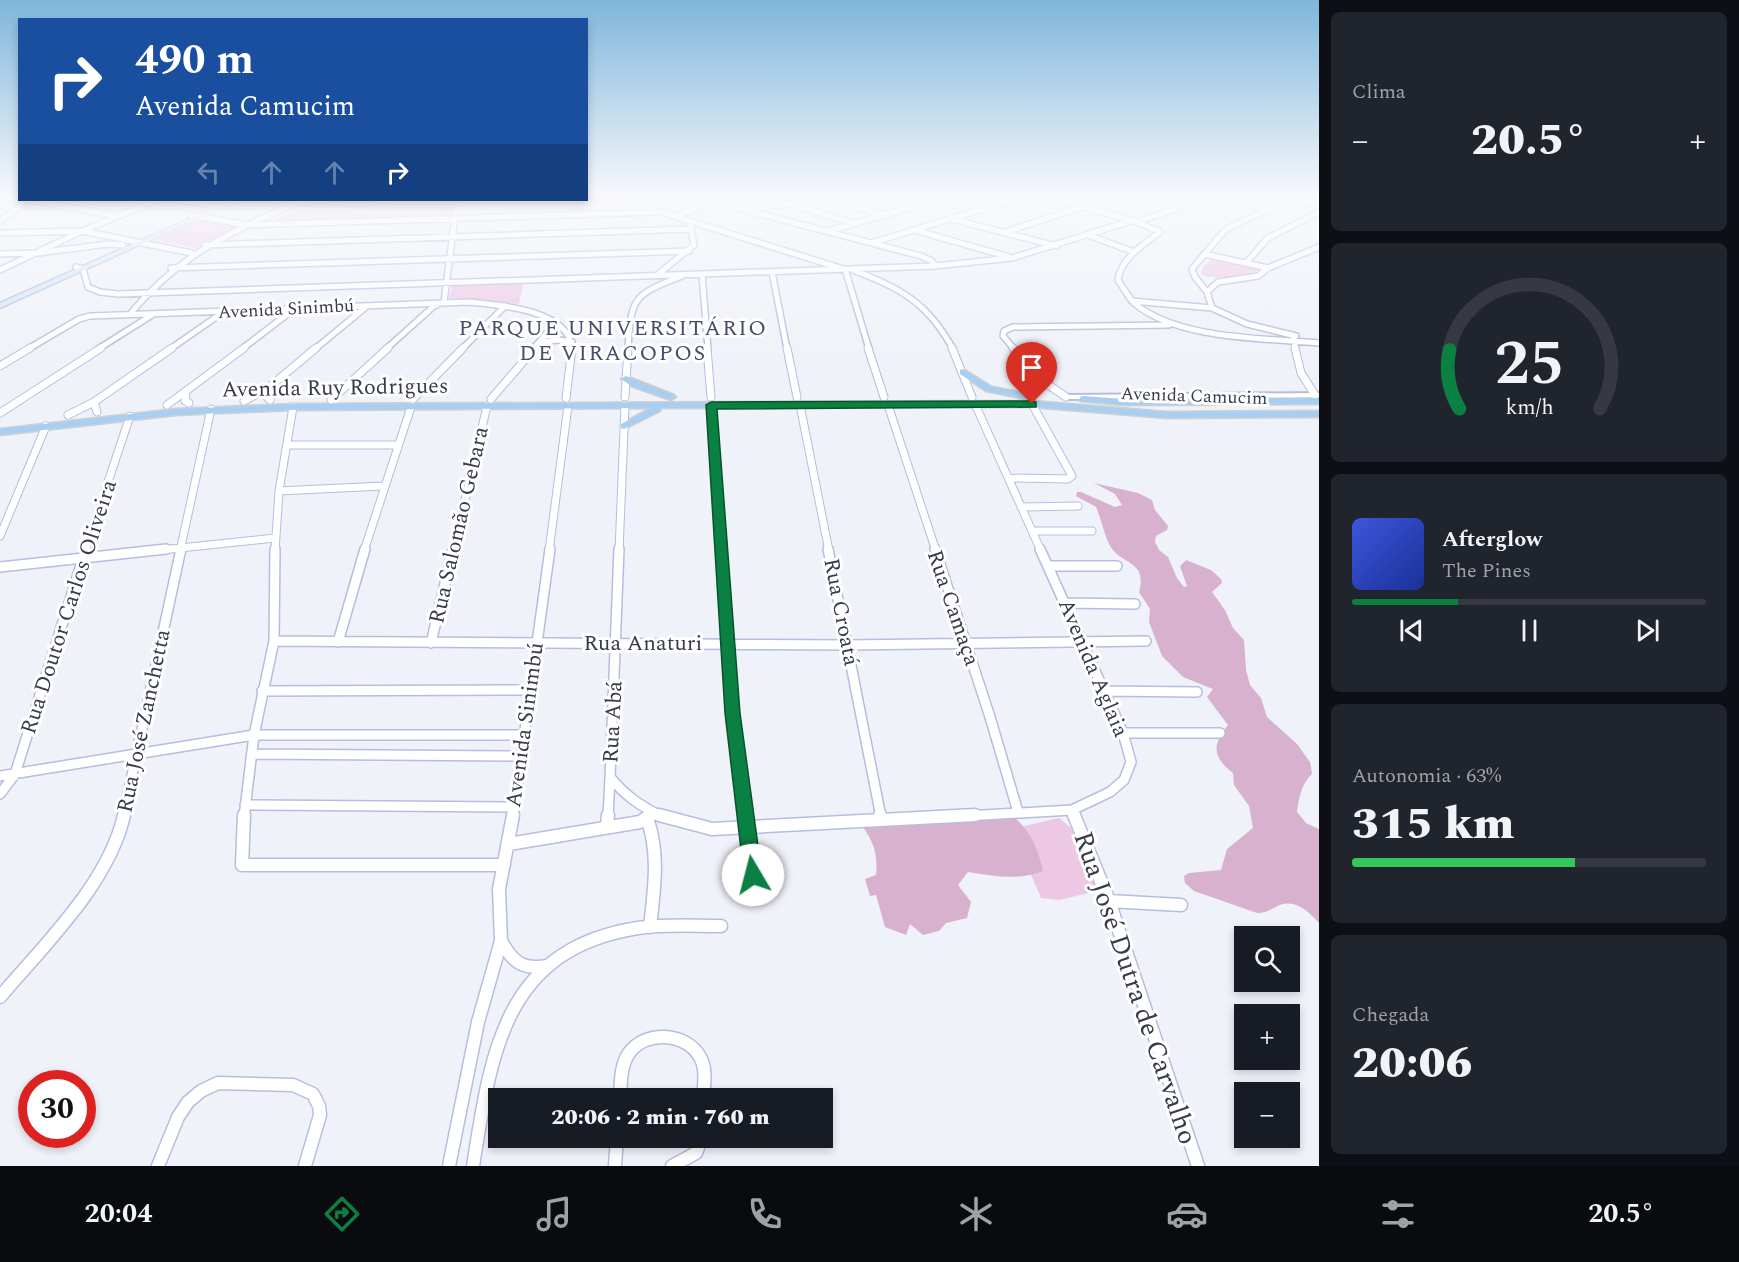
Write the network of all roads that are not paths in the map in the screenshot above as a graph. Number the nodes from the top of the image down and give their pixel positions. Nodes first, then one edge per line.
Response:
1 (43, 250) edge
2 (58, 250) edge
3 (113, 250) edge
4 (117, 250) edge
5 (180, 250) edge
6 (196, 250) edge
7 (451, 250) edge
8 (786, 250) edge
9 (900, 250) edge
10 (985, 250) edge
11 (1040, 250) edge
12 (1130, 250) edge
13 (1207, 250) edge
14 (1257, 250) edge
15 (1313, 250) edge
16 (689, 251) joint
17 (1134, 252) joint
18 (38, 253) junction
19 (192, 253) junction
20 (0, 254) edge
21 (1204, 254) junction
22 (450, 258) junction
23 (1012, 258) junction
24 (1246, 263) junction
25 (935, 266) junction
26 (666, 267) junction
27 (79, 268) junction
28 (171, 268) junction
29 (1268, 268) junction
30 (845, 269) junction
31 (0, 270) edge
32 (772, 272) junction
33 (685, 274) junction
34 (702, 274) junction
35 (627, 275) junction
36 (657, 275) junction
37 (1195, 277) junction
38 (1218, 282) junction
39 (448, 283) junction
40 (146, 292) junction
41 (1207, 292) junction
42 (0, 301) edge
43 (1132, 301) junction
44 (444, 302) junction
45 (368, 305) junction
46 (0, 306) edge
47 (505, 306) junction
48 (1212, 308) junction
49 (295, 309) junction
50 (222, 312) junction
51 (130, 314) junction
52 (153, 315) junction
53 (556, 323) junction
54 (1173, 325) junction
55 (1319, 338) edge
56 (1293, 339) junction
57 (540, 342) junction
58 (572, 342) junction
59 (1319, 343) edge
60 (0, 366) edge
61 (963, 372) junction
62 (626, 379) junction
63 (267, 389) junction
64 (1066, 397) junction
65 (1318, 397) edge
66 (188, 398) junction
67 (270, 400) junction
68 (332, 400) junction
69 (244, 401) junction
70 (672, 401) junction
71 (711, 401) junction
72 (799, 401) junction
73 (886, 401) junction
74 (974, 401) junction
75 (1032, 401) junction
76 (489, 402) junction
77 (567, 402) junction
78 (625, 402) junction
79 (412, 403) junction
80 (293, 404) junction
81 (96, 407) junction
82 (211, 409) junction
83 (0, 413) edge
84 (1319, 414) edge
85 (130, 416) junction
86 (0, 425) edge
87 (46, 426) junction
88 (624, 426) junction
89 (0, 432) edge
90 (286, 445) junction
91 (398, 445) junction
92 (1009, 478) junction
93 (383, 486) junction
94 (279, 490) junction
95 (1078, 506) dead end
96 (1021, 507) junction
97 (1033, 531) junction
98 (1092, 531) dead end
99 (0, 536) edge
100 (275, 538) junction
101 (181, 549) junction
102 (83, 557) junction
103 (1049, 566) junction
104 (1117, 566) dead end
105 (0, 567) edge
106 (1066, 603) junction
107 (1135, 604) dead end
108 (274, 641) junction
109 (1146, 641) dead end
110 (339, 642) junction
111 (1084, 642) junction
112 (431, 643) junction
113 (536, 643) junction
114 (727, 643) junction
115 (616, 644) junction
116 (965, 644) junction
117 (848, 645) junction
118 (530, 690) junction
119 (262, 691) junction
120 (1105, 691) junction
121 (1197, 692) dead end
122 (1123, 733) junction
123 (1220, 733) dead end
124 (254, 735) junction
125 (525, 735) junction
126 (136, 754) junction
127 (252, 754) junction
128 (522, 756) junction
129 (15, 774) junction
130 (0, 776) edge
131 (610, 777) junction
132 (0, 794) edge
133 (245, 805) junction
134 (513, 807) junction
135 (1072, 810) junction
136 (1018, 812) junction
137 (651, 815) junction
138 (881, 819) junction
139 (608, 827) junction
140 (712, 829) joint
141 (747, 829) junction
142 (509, 844) junction
143 (504, 865) junction
144 (753, 875) dead end
145 (1109, 901) junction
146 (1181, 905) dead end
147 (721, 926) dead end
148 (650, 927) junction
149 (501, 941) junction
150 (548, 966) junction
151 (0, 997) edge
152 (510, 1011) joint
153 (621, 1088) edge
154 (703, 1088) edge
155 (616, 1148) edge
156 (698, 1148) edge
157 (159, 1166) edge
158 (305, 1166) edge
159 (449, 1166) edge
160 (473, 1166) edge
161 (615, 1166) edge
162 (672, 1166) edge
163 (1198, 1166) edge

1 - 18 street
2 - 18 street
3 - 27 main road
4 - 27 main road
5 - 19 street
6 - 19 street
7 - 22 street
8 - 30 street, Avenida Aglaia
9 - 25 street
10 - 23 street
11 - 23 street
12 - 17 street
13 - 21 street
14 - 24 street
15 - 29 street
16 - 22 street
16 - 26 street
17 - 43 street
18 - 20 street
18 - 31 street
19 - 28 street
21 - 24 street
21 - 37 street
22 - 28 street
22 - 39 street
23 - 25 street
24 - 29 street
25 - 30 street
26 - 35 street
26 - 36 street
27 - 40 street
27 - 42 main road
27 - 46 main road
28 - 40 street
29 - 38 street
30 - 32 street
30 - 61 street, Avenida Aglaia
30 - 73 street, Rua Camaça
32 - 34 street
32 - 72 street, Rua Croatá
33 - 34 street
33 - 36 street
33 - 62 street, Rua Abá
34 - 71 street
35 - 36 street
35 - 39 street
37 - 38 street
37 - 41 street
38 - 41 street
39 - 40 street
39 - 44 street
40 - 51 street
41 - 48 street
43 - 48 street
43 - 54 street
44 - 45 street, Avenida Sinimbú
44 - 47 street, Avenida Sinimbú
44 - 68 street
45 - 49 street, Avenida Sinimbú
45 - 63 street
47 - 53 street, Avenida Sinimbú
47 - 79 street
48 - 56 street
49 - 50 street, Avenida Sinimbú
49 - 66 street
50 - 52 street, Avenida Sinimbú
50 - 81 street
51 - 52 street, Avenida Sinimbú
51 - 60 street, Avenida Sinimbú
52 - 83 street
53 - 57 street, Rua Salomão Gebara
53 - 58 street, Avenida Sinimbú
54 - 56 street
54 - 64 street
55 - 56 street
56 - 59 street
56 - 65 street
57 - 58 street
57 - 76 street, Rua Salomão Gebara
58 - 77 street, Avenida Sinimbú
61 - 74 street, Avenida Aglaia
61 - 75 main road
62 - 70 main road
62 - 78 street, Rua Abá
63 - 67 street
63 - 69 street
64 - 65 main road, Avenida Camucim
64 - 75 main road, Avenida Camucim
66 - 69 main road, Avenida Ruy Rodrigues
66 - 81 main road, Avenida Ruy Rodrigues
67 - 69 main road, Avenida Ruy Rodrigues
67 - 80 main road, Avenida Ruy Rodrigues
68 - 79 main road, Avenida Ruy Rodrigues
68 - 80 main road, Avenida Ruy Rodrigues
70 - 71 main road, Avenida Camucim
70 - 78 main road, Avenida Ruy Rodrigues
70 - 88 main road
71 - 72 main road, Avenida Camucim
71 - 114 street
72 - 73 main road, Avenida Camucim
72 - 117 street, Rua Croatá
73 - 74 main road, Avenida Camucim
73 - 116 street, Rua Camaça
74 - 75 main road, Avenida Camucim
74 - 92 street, Avenida Aglaia
75 - 84 main road, Avenida Camucim
75 - 92 street
76 - 77 main road, Avenida Ruy Rodrigues
76 - 79 main road, Avenida Ruy Rodrigues
76 - 112 street, Rua Salomão Gebara
77 - 78 main road, Avenida Ruy Rodrigues
77 - 113 street, Avenida Sinimbú
78 - 88 street, Rua Abá
79 - 80 main road, Avenida Ruy Rodrigues
79 - 91 street
80 - 82 main road, Avenida Ruy Rodrigues
80 - 90 street
81 - 86 main road, Avenida Ruy Rodrigues
82 - 85 main road, Avenida Ruy Rodrigues
82 - 101 street, Rua José Zanchetta
85 - 87 main road, Avenida Ruy Rodrigues
85 - 102 street, Rua Doutor Carlos Oliveira
87 - 89 main road, Avenida Ruy Rodrigues
87 - 99 street
88 - 115 street, Rua Abá
90 - 91 street
90 - 94 street
91 - 93 street
92 - 96 street, Avenida Aglaia
93 - 94 street
93 - 110 street
94 - 100 street
95 - 96 street
96 - 97 street, Avenida Aglaia
97 - 98 street
97 - 103 street, Avenida Aglaia
100 - 101 street
100 - 108 street
101 - 102 street
101 - 126 street, Rua José Zanchetta
102 - 105 street
102 - 129 street, Rua Doutor Carlos Oliveira
103 - 104 street
103 - 106 street, Avenida Aglaia
106 - 107 street
106 - 111 street, Avenida Aglaia
108 - 110 street, Rua Anaturi
108 - 119 street
109 - 111 street, Rua Anaturi
110 - 112 street, Rua Anaturi
111 - 116 street, Rua Anaturi
111 - 120 street, Avenida Aglaia
112 - 113 street, Rua Anaturi
113 - 115 street, Rua Anaturi
113 - 118 street, Avenida Sinimbú
114 - 115 street, Rua Anaturi
114 - 117 street, Rua Anaturi
114 - 141 street
115 - 131 street, Rua Abá
116 - 117 street, Rua Anaturi
116 - 136 street, Rua Camaça
117 - 138 street, Rua Croatá
118 - 119 street
118 - 125 street, Avenida Sinimbú
119 - 124 street
120 - 121 street
120 - 122 street, Avenida Aglaia
122 - 123 street
122 - 135 street, Avenida Aglaia
124 - 125 street
124 - 126 street
124 - 127 street
125 - 128 street, Avenida Sinimbú
126 - 129 street
126 - 151 street, Rua José Zanchetta
127 - 128 street
127 - 133 street
128 - 134 street, Avenida Sinimbú
129 - 130 street
129 - 132 street, Rua Doutor Carlos Oliveira
131 - 137 street, Rua Abá
131 - 139 street
133 - 134 street
133 - 143 street
134 - 142 street, Avenida Sinimbú
135 - 136 street, Avenida Aglaia
135 - 145 street, Rua José Dutra de Carvalho
136 - 138 street, Avenida Aglaia
137 - 139 street
137 - 140 street, Rua Abá
137 - 148 street
138 - 141 street, Avenida Aglaia
139 - 142 street
140 - 141 street, Avenida Aglaia
141 - 144 street
142 - 143 street, Avenida Sinimbú
143 - 149 street, Avenida Sinimbú
145 - 146 street
145 - 163 street, Rua José Dutra de Carvalho
147 - 148 street
148 - 150 street
149 - 150 street
149 - 159 street, Avenida Sinimbú
150 - 152 street
152 - 160 street
153 - 154 street
155 - 161 street
156 - 162 street
157 - 158 street

